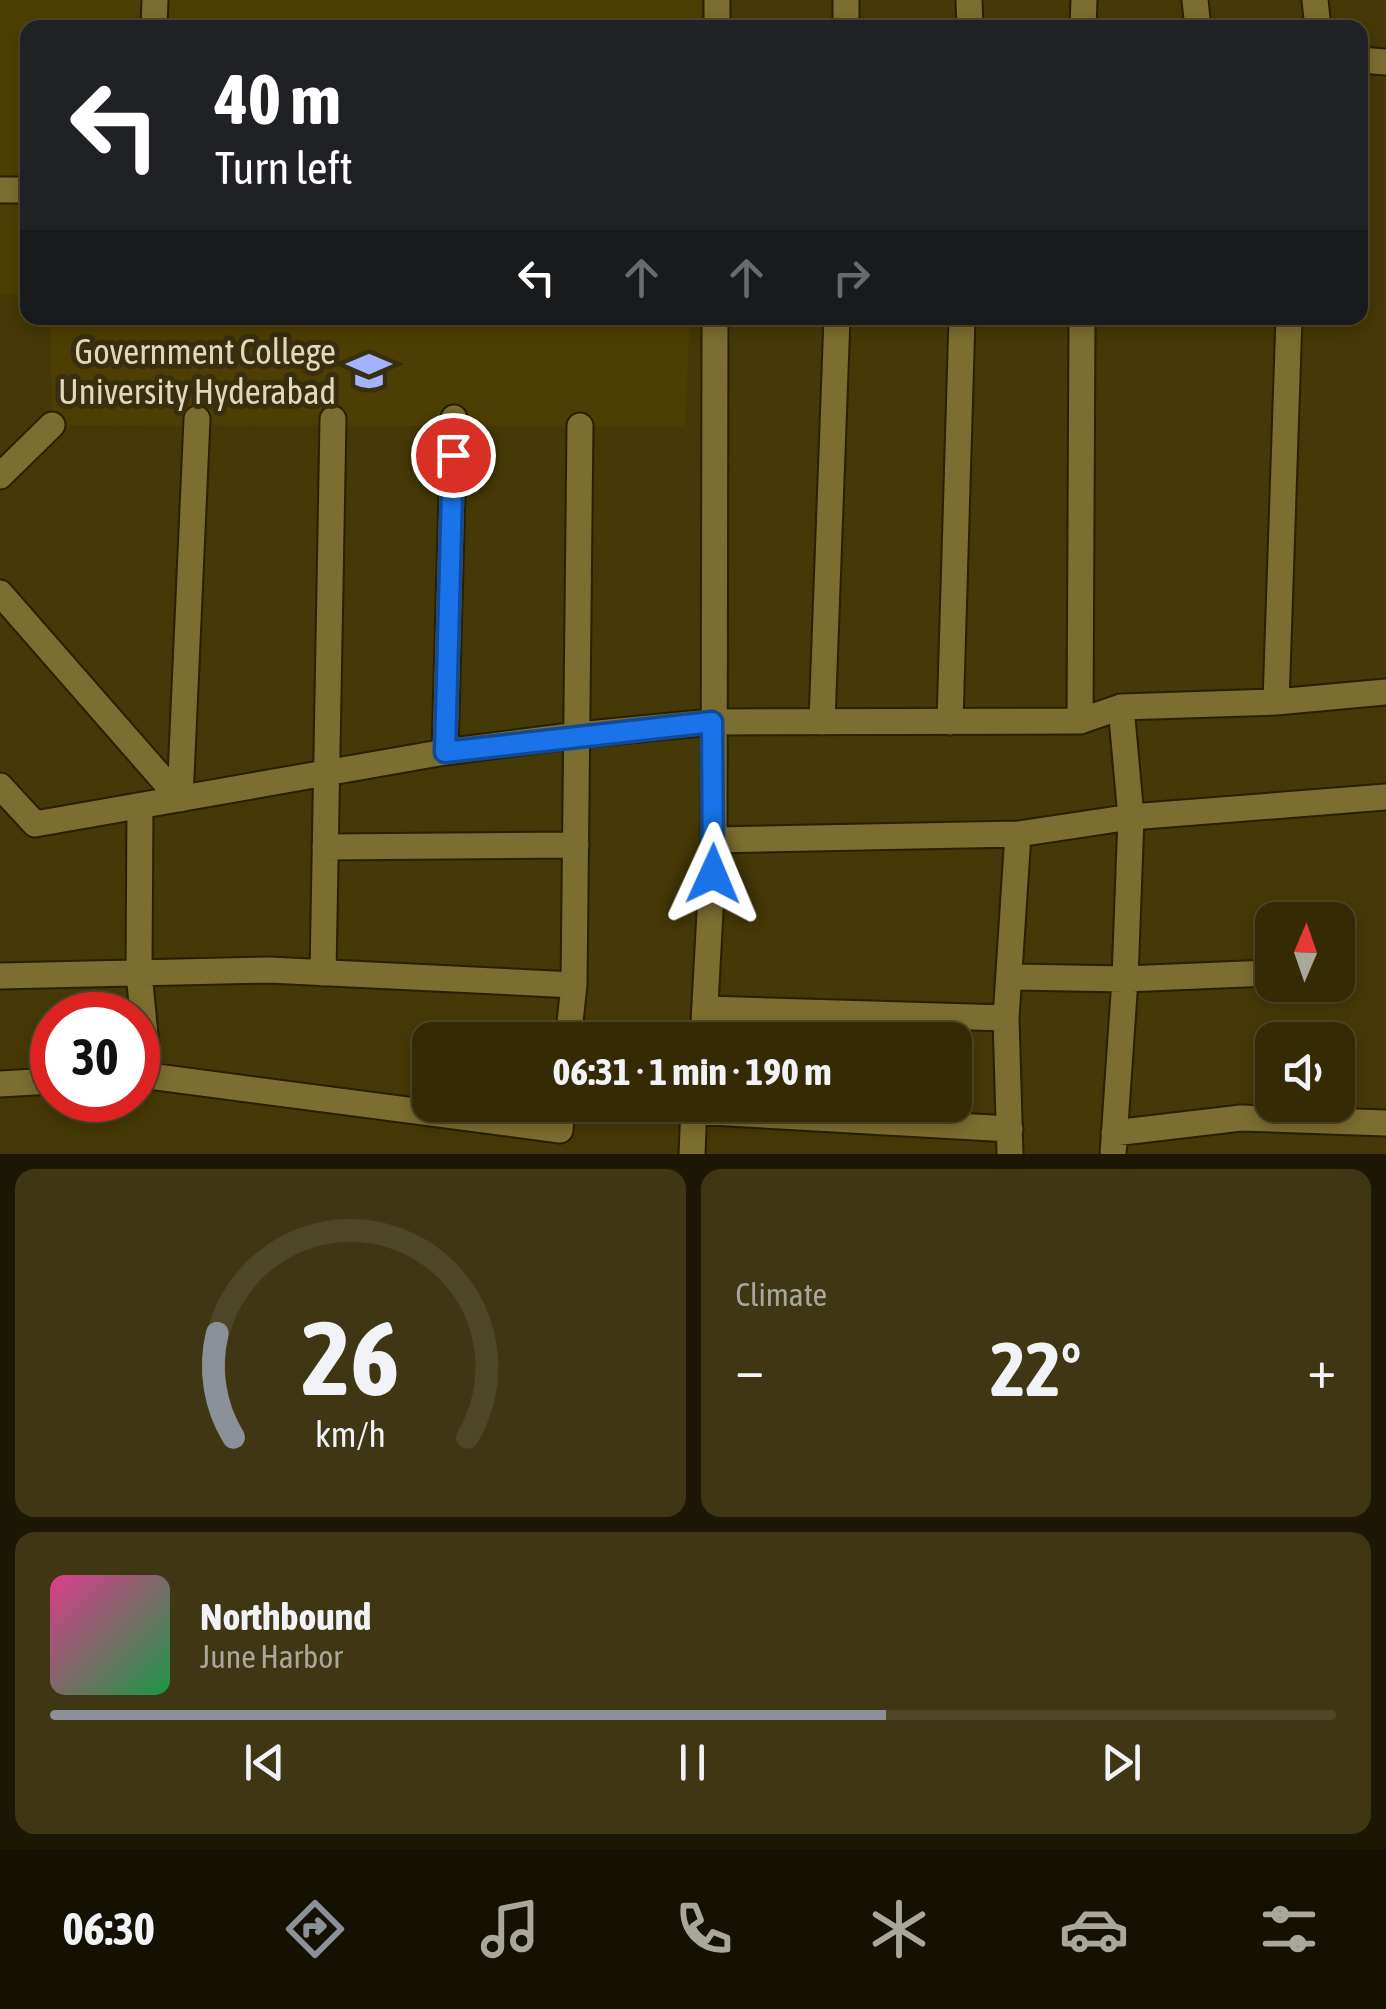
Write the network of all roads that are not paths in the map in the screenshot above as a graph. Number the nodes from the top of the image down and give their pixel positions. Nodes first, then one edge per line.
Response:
1 (715, 325) edge
2 (836, 325) edge
3 (962, 325) edge
4 (1082, 325) edge
5 (1290, 325) edge
6 (454, 418) dead end
7 (197, 420) dead end
8 (332, 420) dead end
9 (52, 425) dead end
10 (580, 426) dead end
11 (0, 476) edge
12 (0, 593) edge
13 (1386, 692) edge
14 (1276, 702) junction
15 (1121, 706) junction
16 (712, 722) junction
17 (822, 722) junction
18 (950, 722) junction
19 (1080, 722) junction
20 (578, 735) junction
21 (445, 752) junction
22 (326, 773) junction
23 (0, 786) edge
24 (1386, 797) edge
25 (180, 799) junction
26 (140, 806) junction
27 (1131, 817) junction
28 (1018, 834) junction
29 (714, 840) junction
30 (576, 845) junction
31 (325, 846) junction
32 (139, 973) junction
33 (322, 973) junction
34 (1255, 974) edge
35 (0, 976) edge
36 (1010, 976) junction
37 (1125, 979) junction
38 (574, 985) junction
39 (140, 992) edge
40 (707, 1009) junction
41 (1006, 1018) junction
42 (570, 1022) edge
43 (705, 1022) edge
44 (160, 1078) edge
45 (30, 1082) edge
46 (0, 1084) edge
47 (693, 1122) edge
48 (824, 1122) edge
49 (1386, 1123) edge
50 (560, 1130) edge
51 (1010, 1142) edge
52 (1113, 1143) edge
53 (692, 1154) edge

1 - 16 street
2 - 17 street
3 - 18 street
4 - 19 street
5 - 14 street
6 - 21 street
7 - 25 street
8 - 22 street
9 - 11 street
10 - 20 street
12 - 25 street
13 - 14 street
14 - 15 street
15 - 19 street
15 - 27 street
16 - 17 street
16 - 20 street
16 - 29 street
17 - 18 street
18 - 19 street
20 - 21 street
20 - 30 street
21 - 22 street
22 - 25 street
22 - 31 street
23 - 26 street
24 - 27 street
25 - 26 street
26 - 32 street
27 - 28 street
27 - 37 street
28 - 29 street
28 - 36 street
29 - 40 street
30 - 31 street
30 - 38 street
31 - 33 street
32 - 33 street
32 - 35 street
32 - 39 street
33 - 38 street
34 - 37 street
36 - 37 street
36 - 41 street
37 - 52 street
38 - 42 street
40 - 41 street
40 - 43 street
41 - 51 street
44 - 50 street
45 - 46 street
47 - 53 street
48 - 51 street
49 - 52 street

